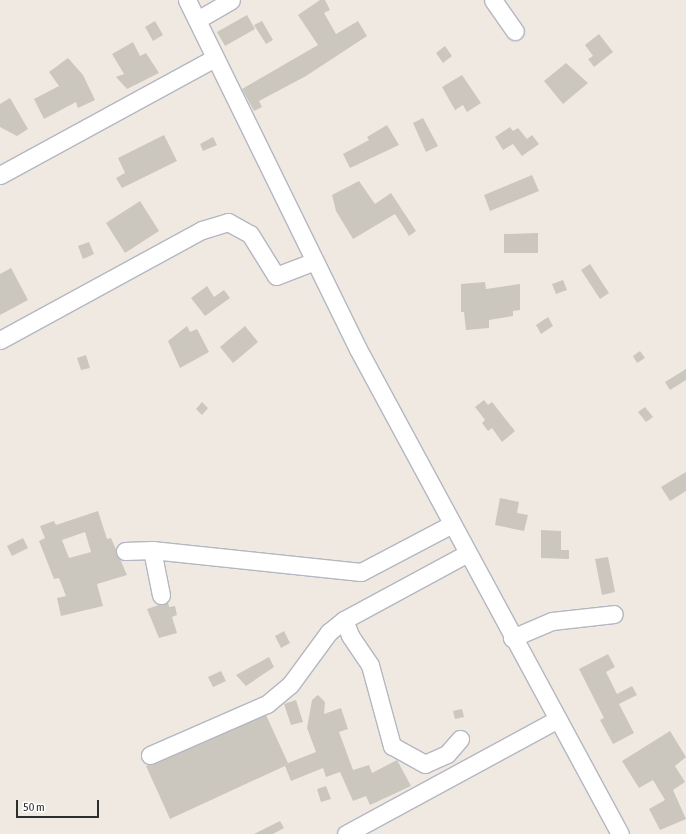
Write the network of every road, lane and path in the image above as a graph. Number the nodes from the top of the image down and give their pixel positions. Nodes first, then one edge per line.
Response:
1 (186, 0) edge
2 (230, 0) edge
3 (493, 0) edge
4 (197, 20) junction
5 (515, 31) dead end
6 (215, 58) junction
7 (0, 175) edge
8 (313, 262) junction
9 (0, 340) edge
10 (450, 525) junction
11 (152, 550) junction
12 (125, 551) dead end
13 (466, 554) junction
14 (161, 595) dead end
15 (614, 614) dead end
16 (344, 620) junction
17 (512, 638) junction
18 (558, 719) junction
19 (460, 739) dead end
20 (150, 755) dead end
21 (346, 834) edge
22 (620, 834) edge

1 - 4 street
2 - 4 street
3 - 5 street
4 - 6 street
6 - 7 street
6 - 8 street
8 - 9 street
8 - 10 street
10 - 11 street
10 - 13 street
11 - 12 street
11 - 14 street
13 - 16 street
13 - 17 street
15 - 17 street
16 - 19 street
16 - 20 street
17 - 18 street
18 - 21 street
18 - 22 street

